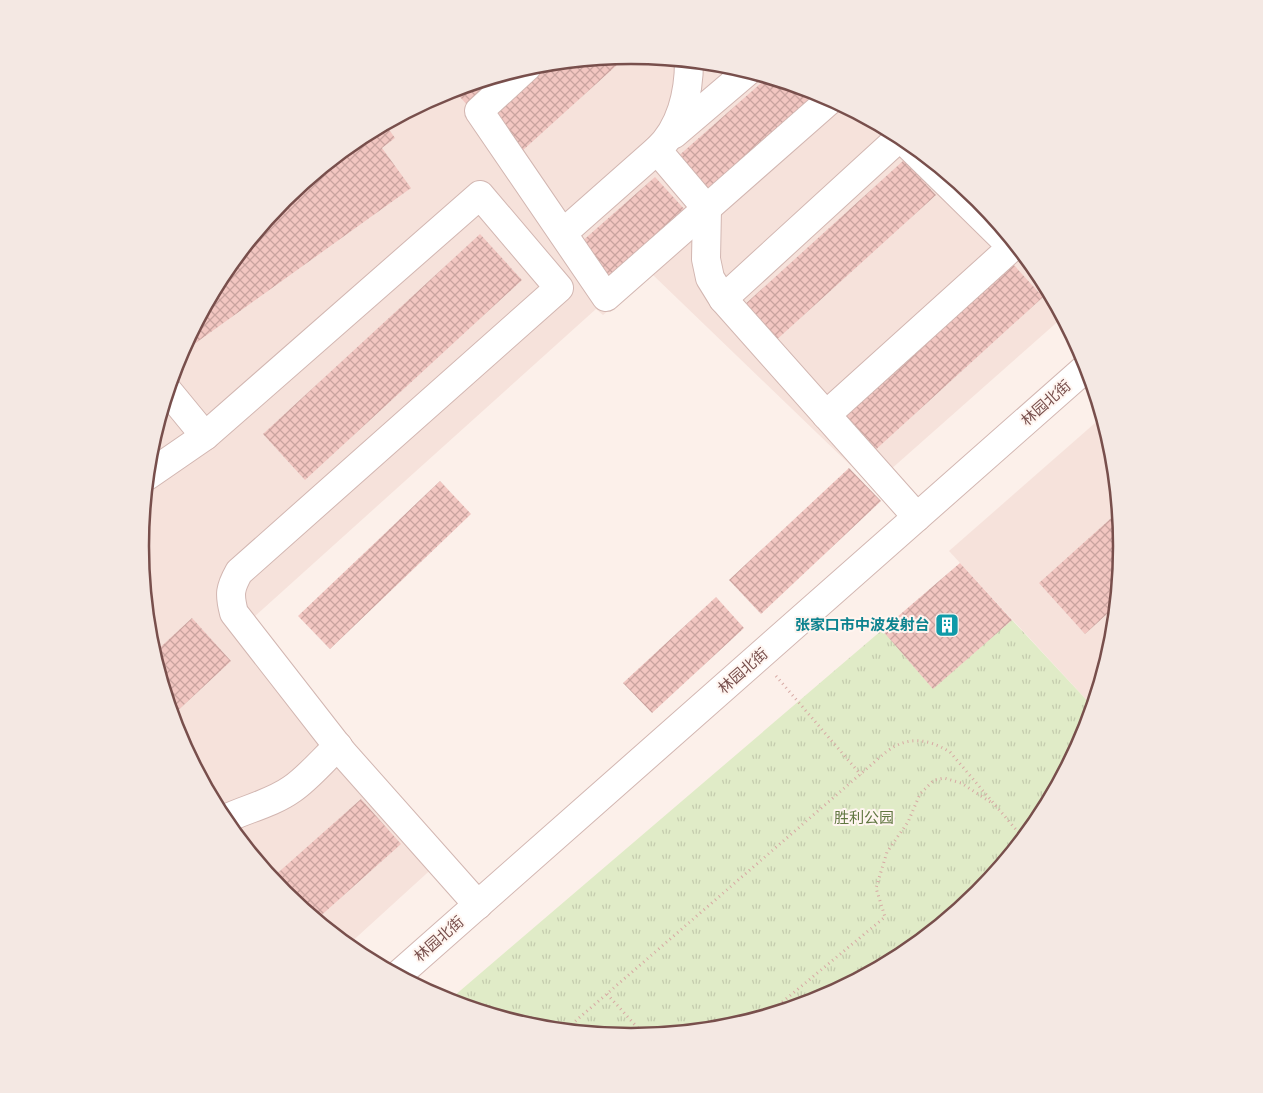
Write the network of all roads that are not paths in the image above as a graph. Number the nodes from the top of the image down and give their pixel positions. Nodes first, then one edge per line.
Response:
1 (689, 67) edge
2 (741, 77) edge
3 (515, 78) edge
4 (825, 104) edge
5 (894, 141) edge
6 (662, 145) junction
7 (938, 175) edge
8 (707, 209) junction
9 (563, 233) junction
10 (999, 234) edge
11 (1010, 248) edge
12 (723, 299) junction
13 (1082, 372) edge
14 (172, 396) edge
15 (826, 415) junction
16 (205, 436) junction
17 (155, 470) edge
18 (917, 517) junction
19 (338, 746) junction
20 (231, 816) edge
21 (478, 905) junction
22 (402, 971) edge

1 - 6 street
2 - 6 street
3 - 9 street
4 - 8 street
5 - 12 street
6 - 8 street
6 - 9 street
7 - 10 street
8 - 9 street
8 - 12 street
11 - 15 street
12 - 15 street
13 - 18 street, 林园北街
14 - 16 street
15 - 18 street
16 - 17 street
16 - 19 street
18 - 21 street, 林园北街
19 - 20 street
19 - 21 street
21 - 22 street, 林园北街

